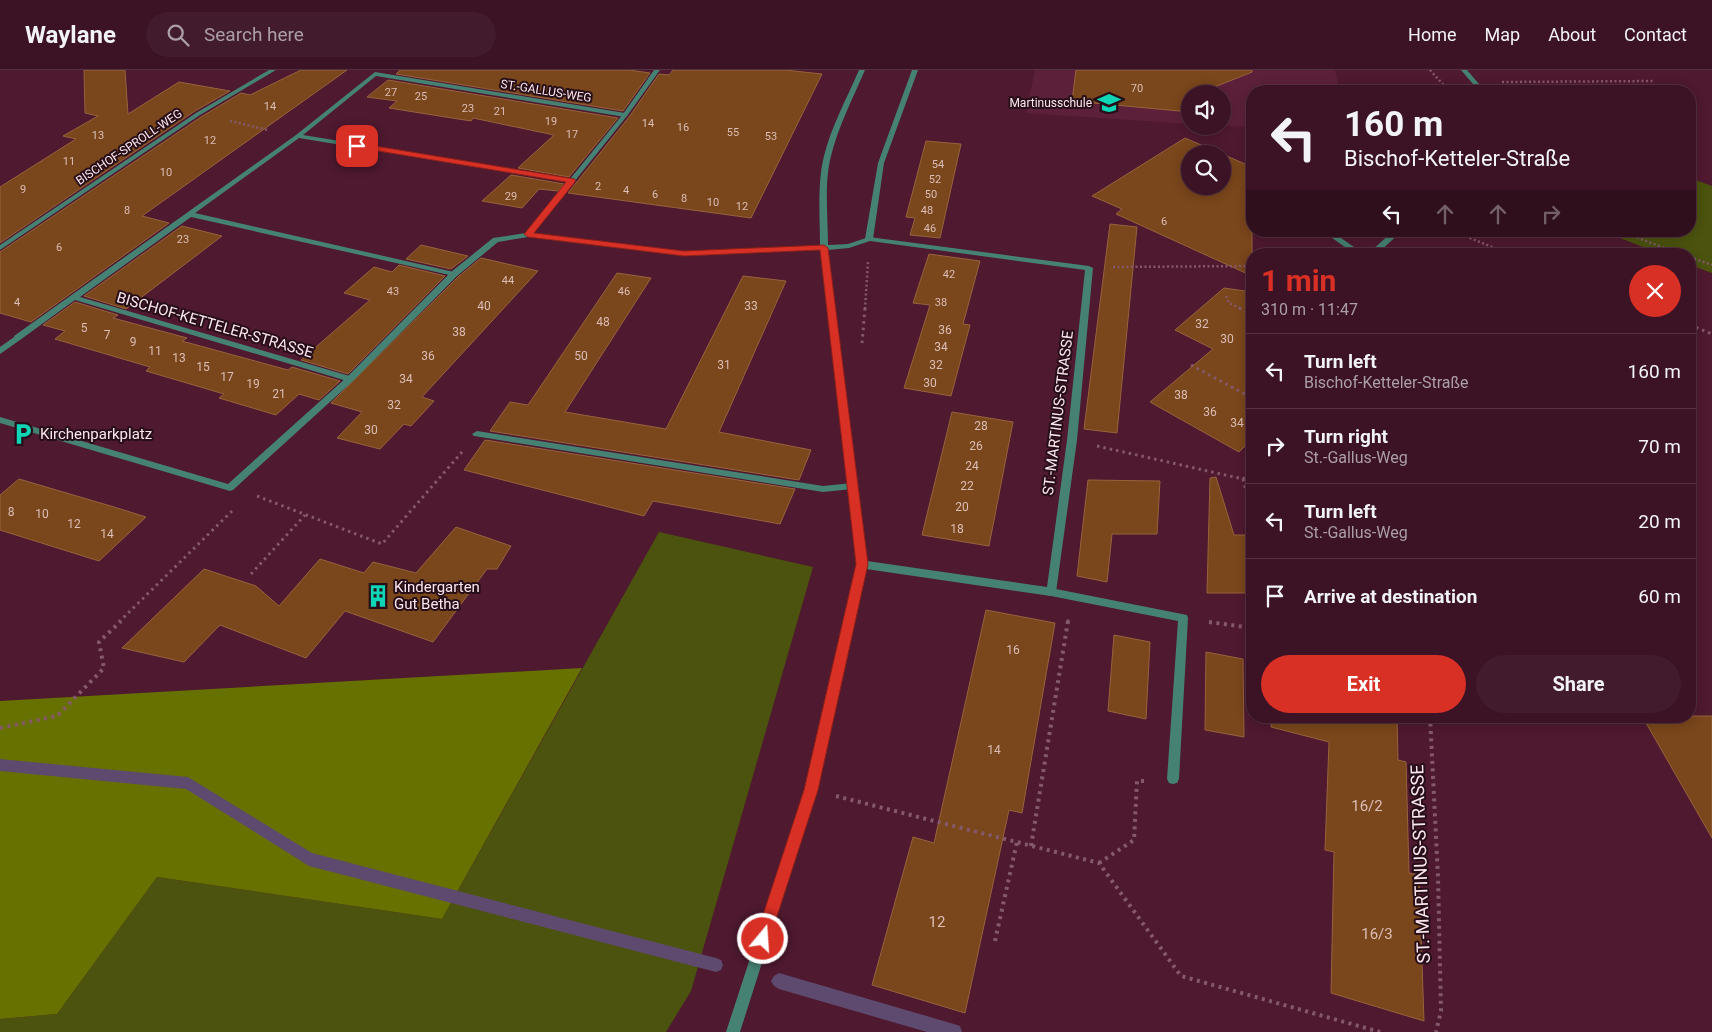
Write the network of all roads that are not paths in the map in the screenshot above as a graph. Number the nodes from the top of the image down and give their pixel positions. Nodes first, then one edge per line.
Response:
1 (273, 70) edge
2 (657, 70) edge
3 (862, 70) edge
4 (915, 70) edge
5 (1464, 70) edge
6 (1477, 85) edge
7 (625, 115) junction
8 (298, 136) junction
9 (572, 181) junction
10 (189, 214) junction
11 (528, 234) junction
12 (1335, 237) edge
13 (1391, 237) edge
14 (869, 239) junction
15 (0, 248) edge
16 (824, 248) junction
17 (1351, 248) edge
18 (1379, 248) edge
19 (454, 274) junction
20 (72, 297) junction
21 (0, 351) edge
22 (350, 379) junction
23 (0, 420) edge
24 (477, 434) road end
25 (852, 486) junction
26 (862, 564) junction
27 (1051, 592) junction
28 (1173, 779) road end
29 (733, 1032) edge

1 - 15 street, BISCHOF-SPROLL-WEG
2 - 7 street
3 - 16 street
4 - 14 street
5 - 6 street
7 - 8 street, ST.-GALLUS-WEG
7 - 9 street
8 - 9 street
8 - 10 street
9 - 11 street
10 - 19 street
10 - 20 street
11 - 16 street
11 - 19 street
12 - 17 street
13 - 18 street
14 - 16 street
14 - 27 street, ST.-MARTINUS-STRASSE
16 - 25 street
19 - 22 street
20 - 21 street
20 - 22 street, BISCHOF-KETTELER-STRASSE
22 - 23 street
24 - 25 street
25 - 26 street
26 - 27 street
26 - 29 street
27 - 28 street

